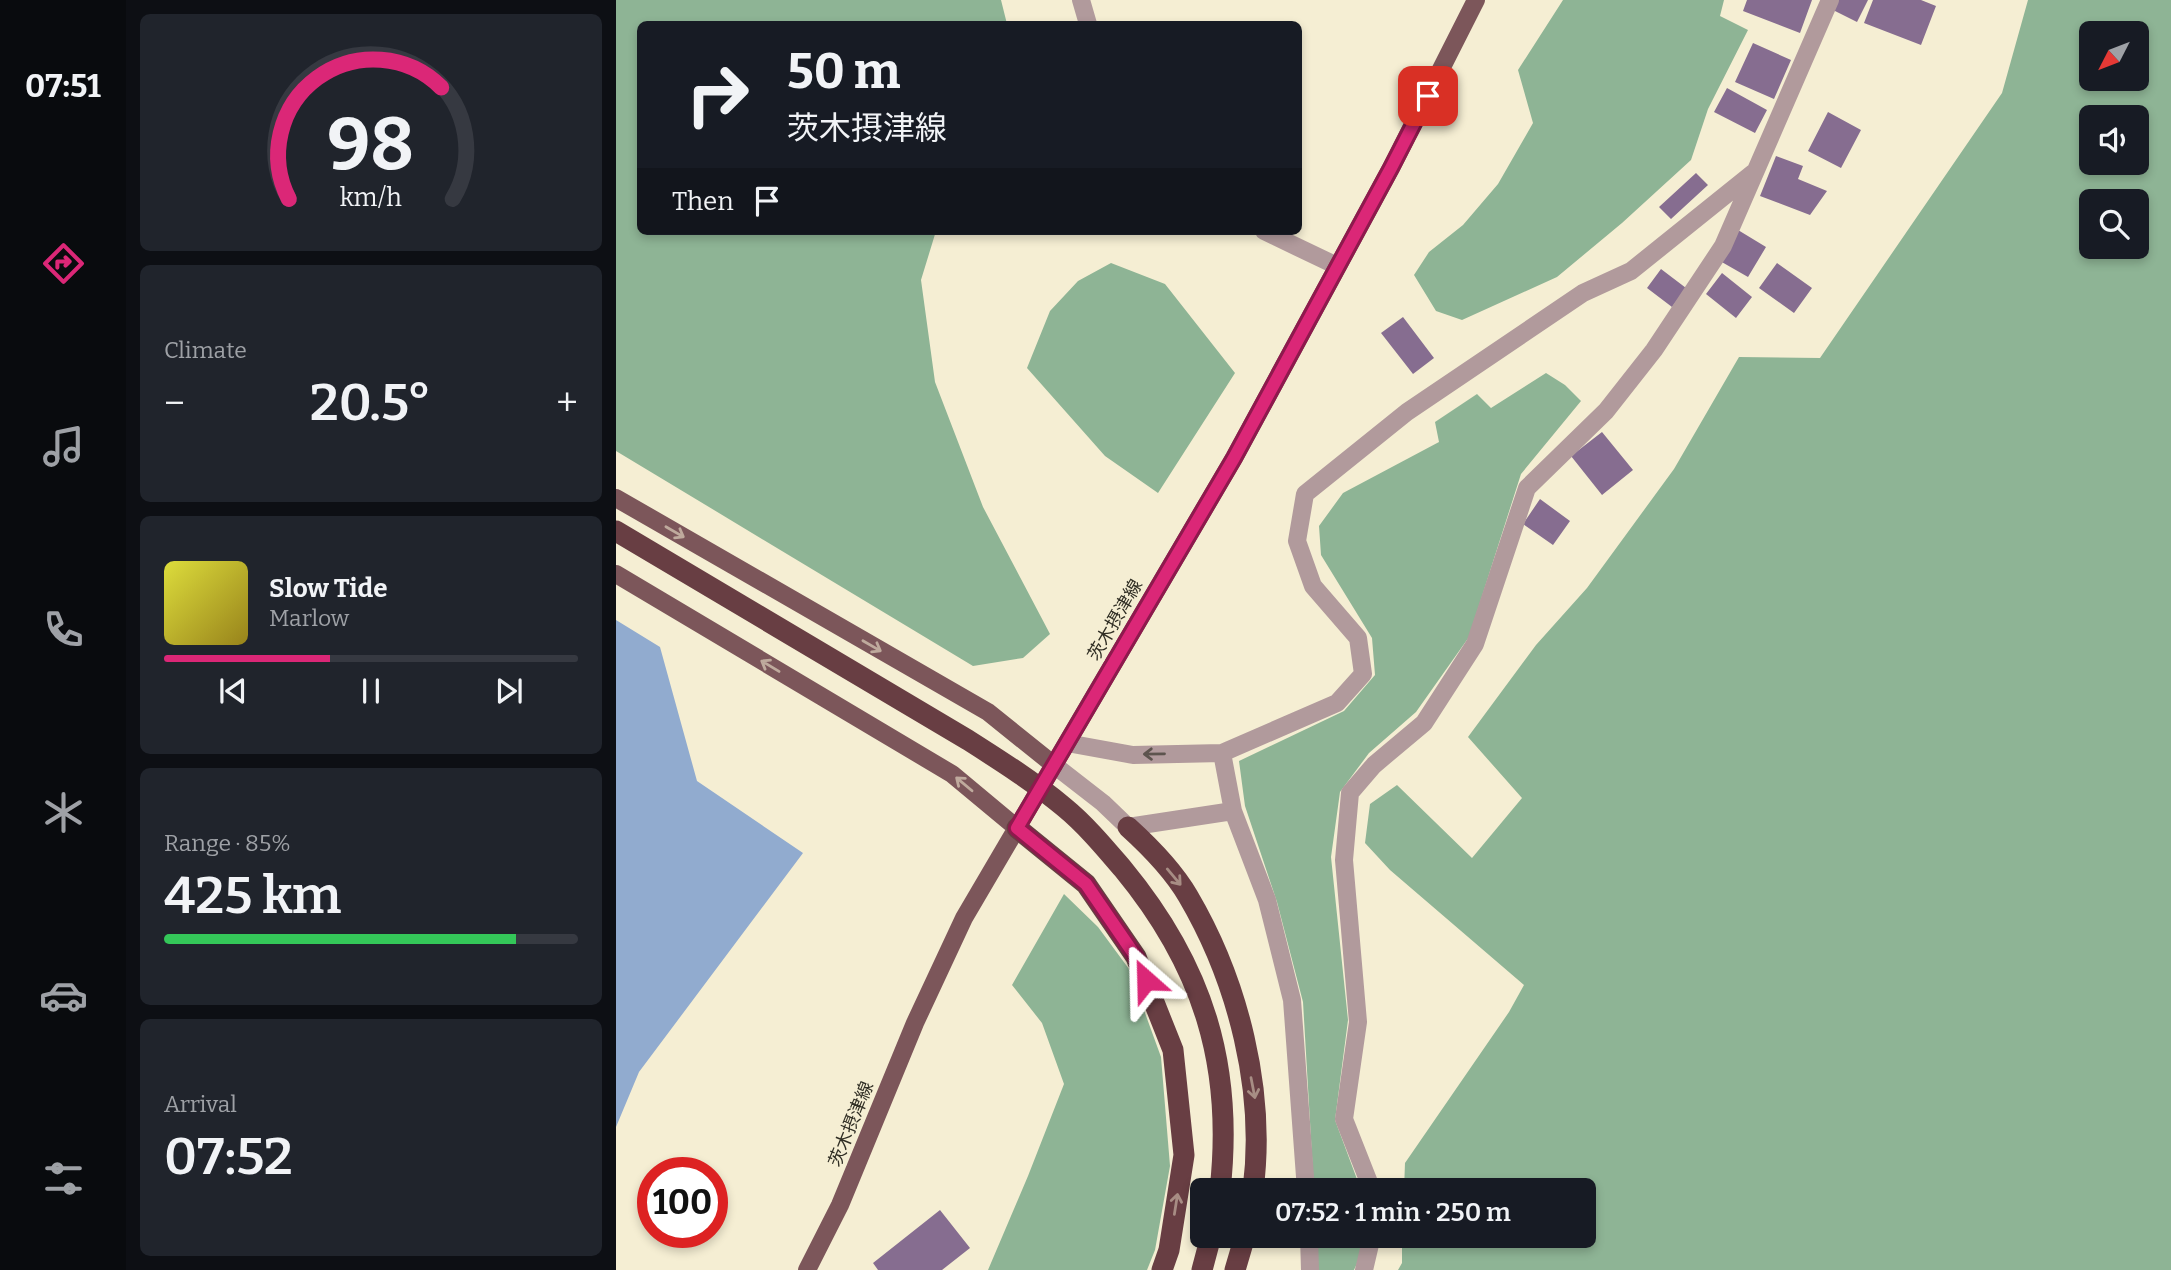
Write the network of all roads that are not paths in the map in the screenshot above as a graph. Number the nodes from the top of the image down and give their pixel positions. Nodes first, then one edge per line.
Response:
1 (1082, 0) edge
2 (1476, 0) edge
3 (1830, 0) edge
4 (1087, 21) edge
5 (1755, 171) junction
6 (1272, 235) edge
7 (1337, 267) junction
8 (616, 498) edge
9 (616, 531) edge
10 (616, 574) edge
11 (1067, 743) junction
12 (1223, 753) junction
13 (1054, 765) junction
14 (1233, 811) junction
15 (1128, 827) junction
16 (1017, 828) junction
17 (1222, 1178) edge
18 (1255, 1178) edge
19 (1305, 1178) edge
20 (1367, 1178) edge
21 (1208, 1248) edge
22 (1241, 1248) edge
23 (1309, 1248) edge
24 (1369, 1248) edge
25 (807, 1270) edge
26 (1161, 1270) edge
27 (1202, 1270) edge
28 (1235, 1270) edge
29 (1310, 1270) edge
30 (1364, 1270) edge

1 - 4 street
2 - 7 main road, 茨木摂津線
3 - 5 street
5 - 12 street
5 - 20 street
6 - 7 street
7 - 11 main road, 茨木摂津線
8 -> 13 main road
9 - 17 highway
16 -> 10 main road
12 -> 11 street
11 - 13 main road, 茨木摂津線
12 - 14 street
13 - 15 street
13 - 16 main road, 茨木摂津線
14 - 15 street
14 - 19 street
15 -> 18 highway
16 - 25 main road, 茨木摂津線
26 -> 16 highway
21 - 27 highway
22 - 28 highway
23 - 29 street
24 - 30 street

